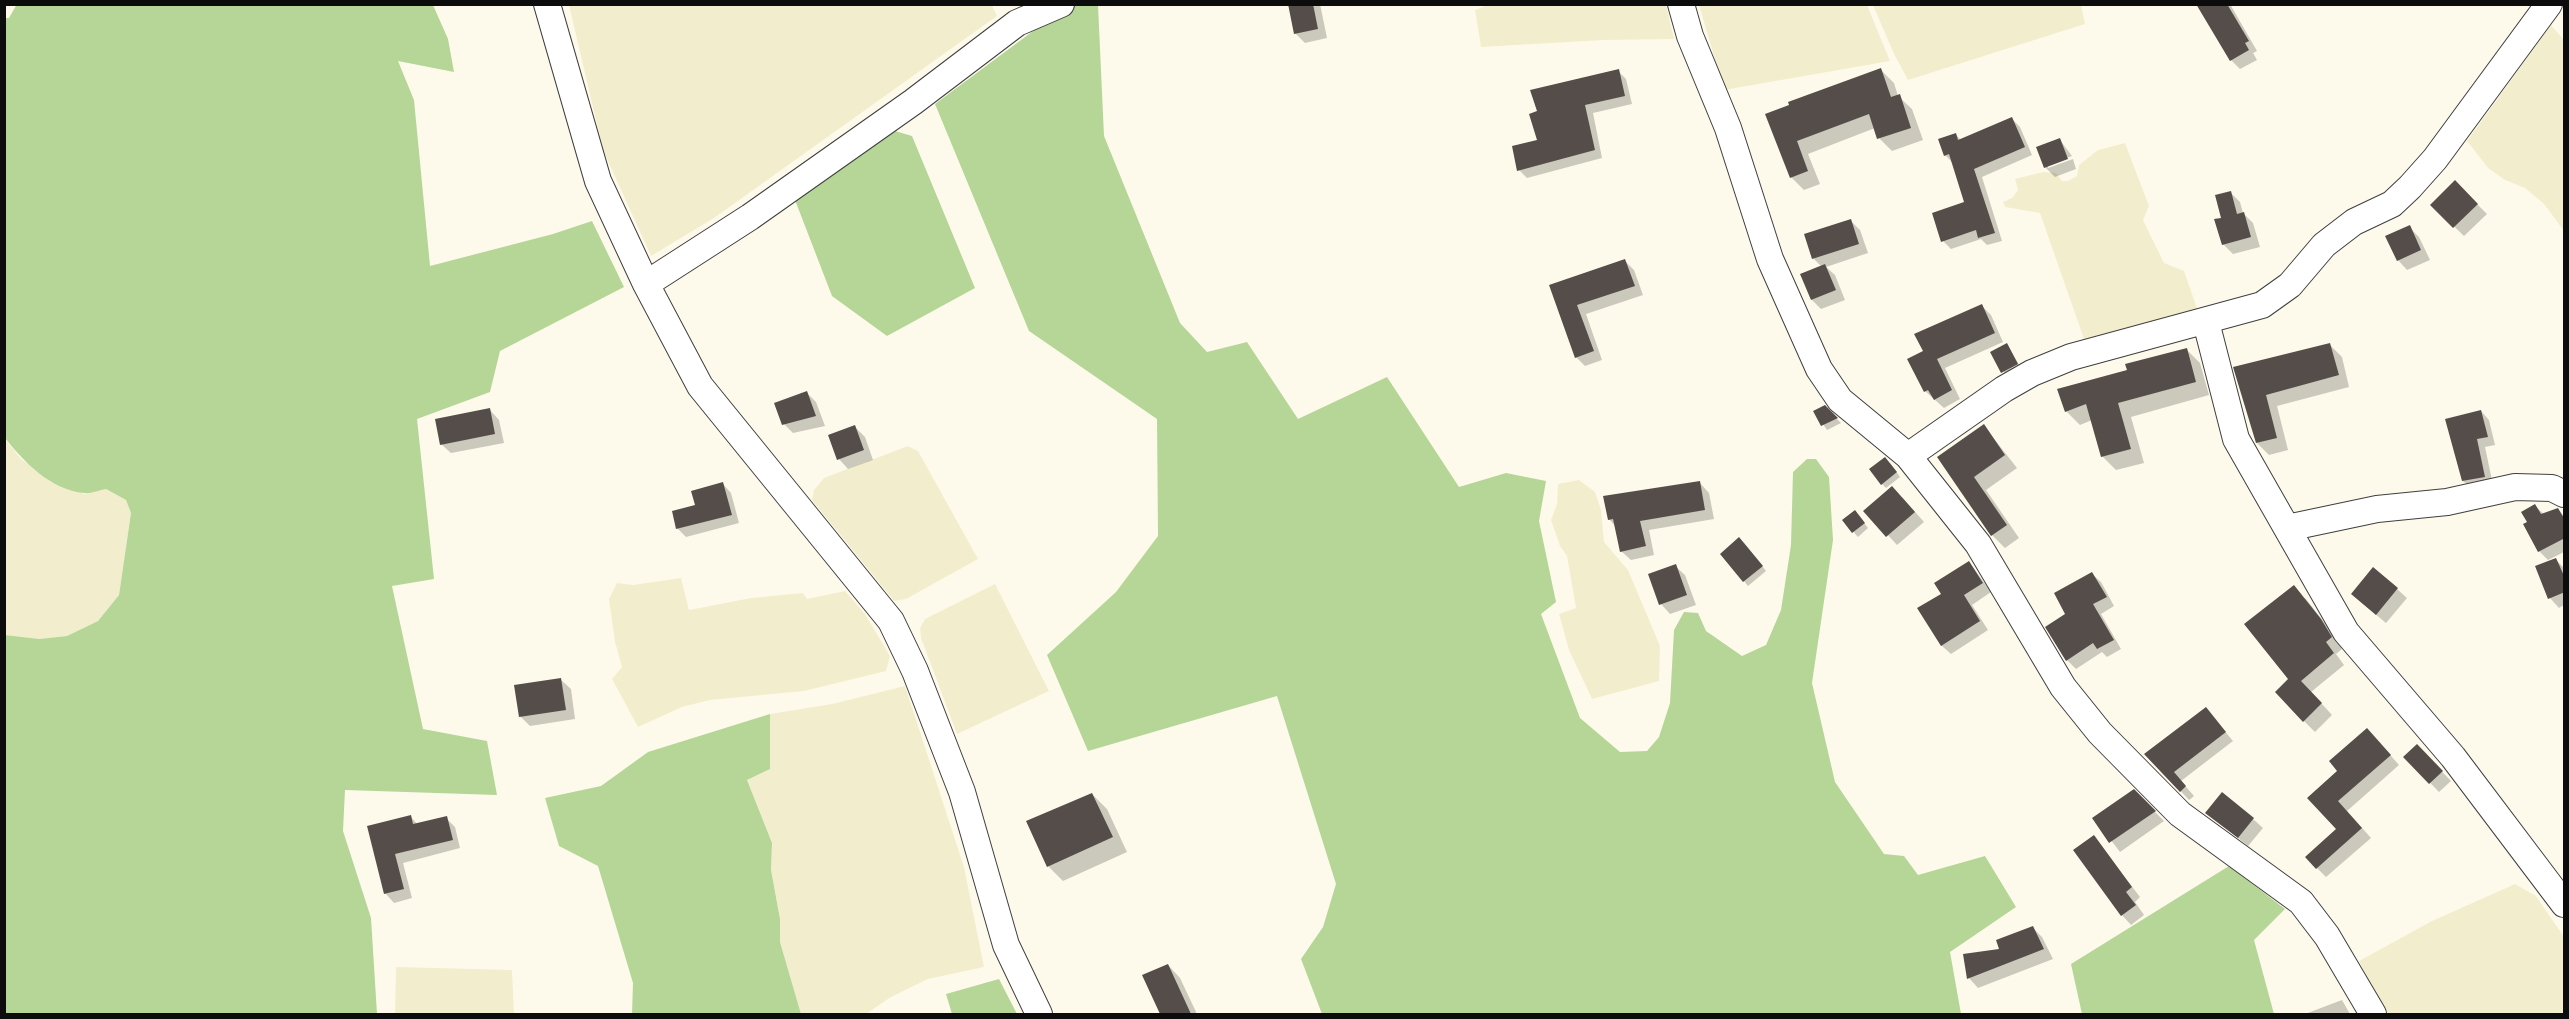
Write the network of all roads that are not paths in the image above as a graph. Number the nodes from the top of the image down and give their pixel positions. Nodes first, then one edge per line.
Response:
1 (547, 4) edge
2 (1061, 4) edge
3 (1681, 4) edge
4 (2548, 4) edge
5 (2557, 4) edge
6 (2565, 13) edge
7 (646, 284) junction
8 (2206, 322) junction
9 (1908, 456) junction
10 (2565, 494) edge
11 (2287, 528) junction
12 (2565, 904) edge
13 (1039, 1014) edge
14 (2373, 1014) edge

1 - 7 street
2 - 7 street
3 - 9 street
4 - 8 street
5 - 6 street
7 - 13 street
8 - 9 street
8 - 11 street
9 - 14 street
10 - 11 street
11 - 12 street

